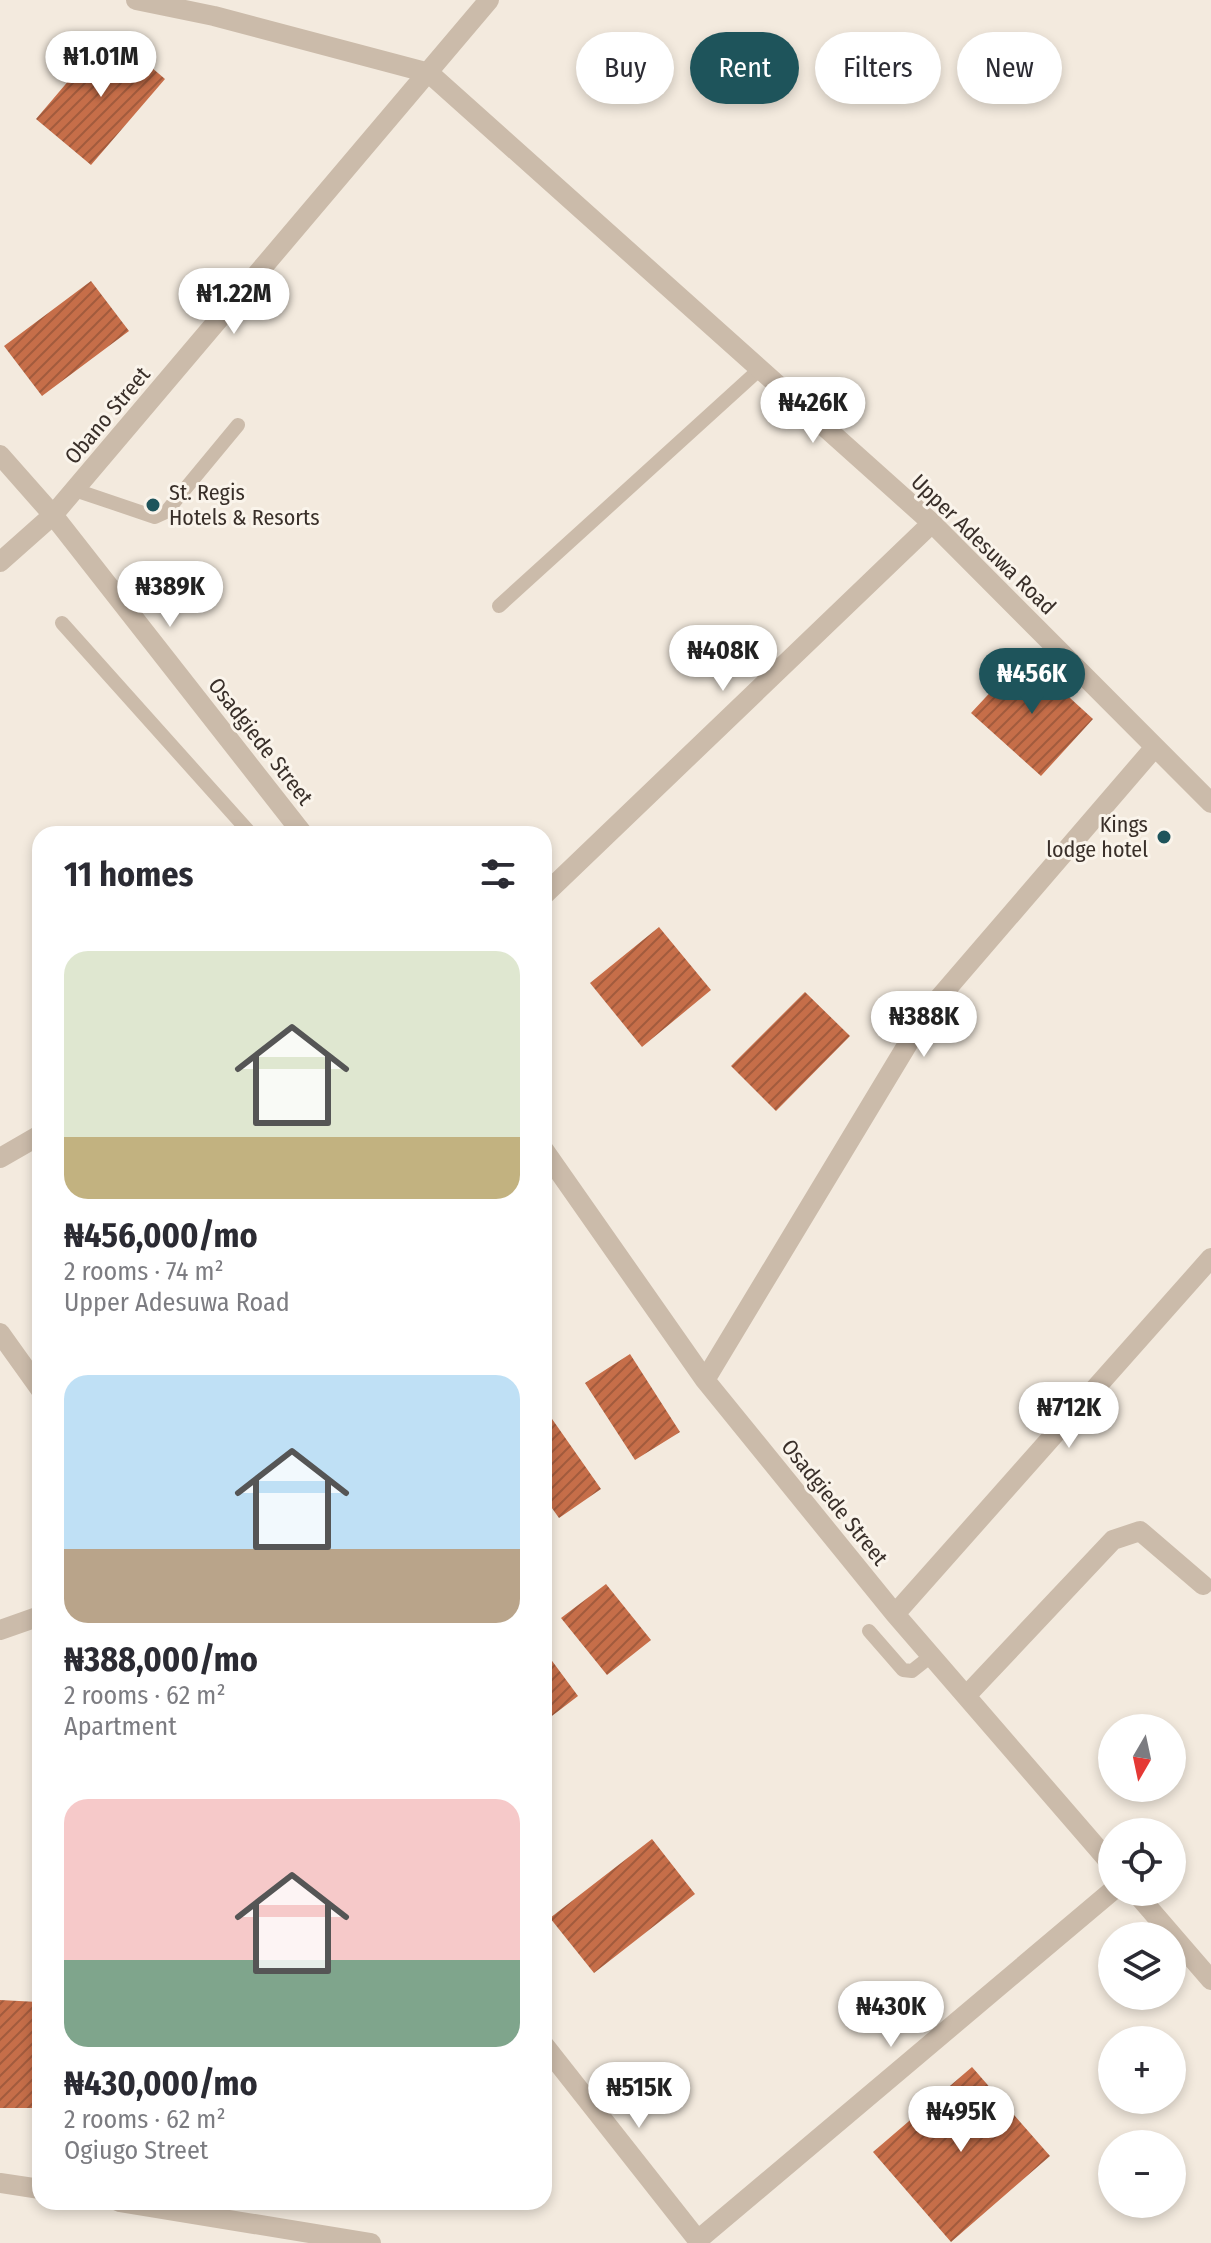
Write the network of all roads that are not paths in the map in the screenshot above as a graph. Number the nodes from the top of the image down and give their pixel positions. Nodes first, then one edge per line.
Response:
1 (136, 0) edge
2 (489, 0) edge
3 (429, 73) junction
4 (760, 369) junction
5 (238, 425) dead end
6 (0, 455) edge
7 (75, 490) junction
8 (53, 515) junction
9 (932, 523) junction
10 (0, 562) edge
11 (499, 606) dead end
12 (62, 623) dead end
13 (1155, 747) junction
14 (1211, 803) edge
15 (244, 826) edge
16 (297, 826) edge
17 (552, 887) edge
18 (32, 1140) edge
19 (0, 1158) edge
20 (552, 1161) edge
21 (1211, 1258) edge
22 (0, 1333) edge
23 (32, 1378) edge
24 (705, 1380) junction
25 (1203, 1585) dead end
26 (895, 1614) junction
27 (32, 1619) edge
28 (0, 1630) edge
29 (869, 1631) dead end
30 (931, 1656) junction
31 (966, 1696) junction
32 (1098, 1849) edge
33 (1098, 1903) edge
34 (1147, 1906) edge
35 (1211, 1980) edge
36 (552, 2055) edge
37 (0, 2183) edge
38 (32, 2188) edge
39 (168, 2210) edge
40 (699, 2242) edge
41 (371, 2243) edge

1 - 3 street
2 - 3 street, Obano Street
3 - 4 street, Upper Adesuwa Road
3 - 7 street, Obano Street
4 - 9 street, Upper Adesuwa Road
4 - 11 lane
5 - 7 lane
6 - 8 street, Osadgiede Street
7 - 8 street, Obano Street
8 - 10 street, Obano Street
8 - 16 street, Osadgiede Street
9 - 13 street, Upper Adesuwa Road
9 - 17 street
12 - 15 lane
13 - 14 street, Upper Adesuwa Road
13 - 24 street
18 - 19 street
20 - 24 street, Osadgiede Street
21 - 26 street
22 - 23 street
24 - 26 street, Osadgiede Street
25 - 31 street
26 - 30 street, Osadgiede Street
27 - 28 street
29 - 30 lane
30 - 31 street, Osadgiede Street
31 - 32 street, Osadgiede Street
33 - 40 street
34 - 35 street
36 - 40 street
37 - 38 street
39 - 41 street

